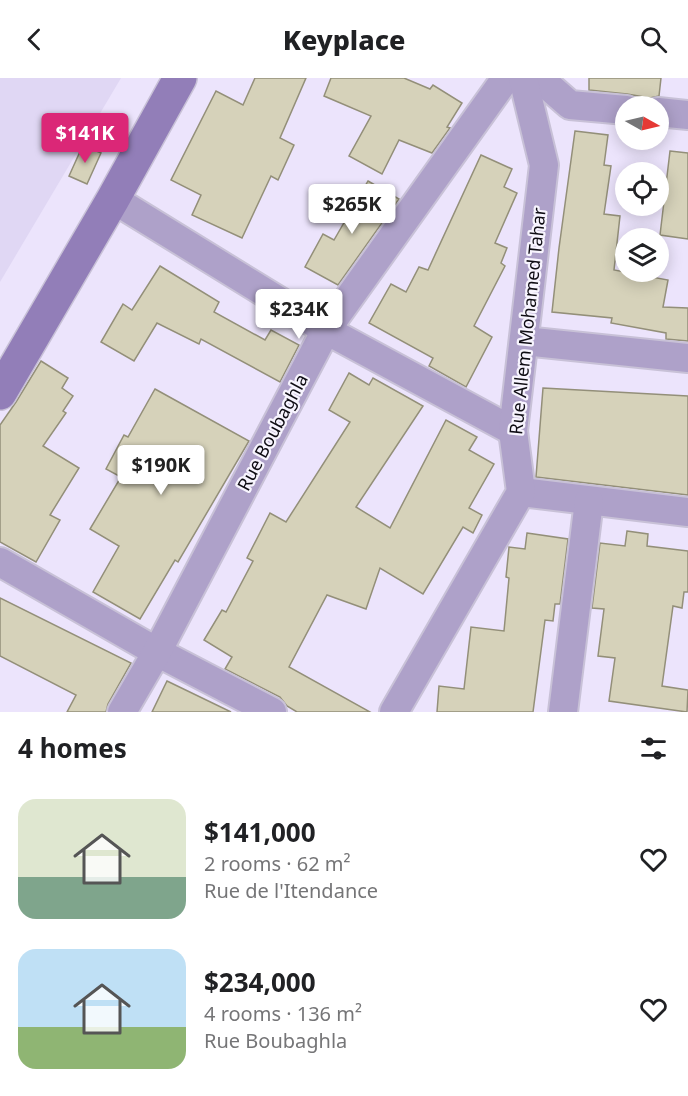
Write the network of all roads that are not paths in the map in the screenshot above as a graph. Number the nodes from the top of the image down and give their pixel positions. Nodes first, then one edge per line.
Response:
1 (180, 78) edge
2 (506, 78) edge
3 (523, 78) edge
4 (539, 78) edge
5 (615, 109) edge
6 (669, 113) edge
7 (688, 115) edge
8 (113, 199) junction
9 (326, 330) junction
10 (524, 340) junction
11 (688, 358) edge
12 (0, 393) edge
13 (513, 431) junction
14 (521, 492) junction
15 (588, 501) junction
16 (688, 512) edge
17 (0, 562) edge
18 (157, 652) junction
19 (122, 712) edge
20 (272, 712) edge
21 (394, 712) edge
22 (563, 712) edge

1 - 8 main road
2 - 9 street, Rue Boubaghla
3 - 10 street, Rue Allem Mohamed Tahar
4 - 5 street
6 - 7 street
8 - 9 street
8 - 12 main road
9 - 13 street
9 - 18 street, Rue Boubaghla
10 - 11 street
10 - 13 street, Rue Allem Mohamed Tahar
13 - 14 street, Rue Allem Mohamed Tahar
14 - 15 street
14 - 21 street
15 - 16 street
15 - 22 street
17 - 18 street
18 - 19 street, Rue Boubaghla
18 - 20 street

